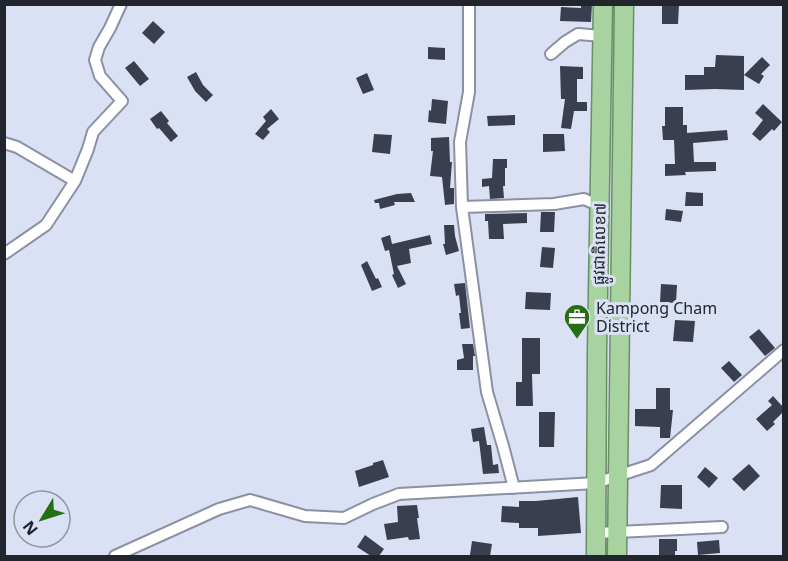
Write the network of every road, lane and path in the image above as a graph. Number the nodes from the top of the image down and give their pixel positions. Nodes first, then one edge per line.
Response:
1 (122, 4) edge
2 (470, 4) edge
3 (603, 4) edge
4 (624, 4) edge
5 (602, 36) junction
6 (551, 54) dead end
7 (4, 143) edge
8 (75, 181) junction
9 (600, 206) junction
10 (462, 207) junction
11 (4, 254) edge
12 (783, 350) edge
13 (596, 483) junction
14 (514, 488) junction
15 (722, 527) dead end
16 (596, 533) junction
17 (115, 556) edge
18 (596, 556) edge
19 (617, 556) edge

1 - 8 street
2 - 10 street
3 - 5 highway, ផ្លូវជាតិលេខ៧
4 - 19 highway, ផ្លូវជាតិលេខ៧
5 - 6 street
5 - 9 highway, ផ្លូវជាតិលេខ៧
7 - 8 street
8 - 11 street
9 - 10 street
9 - 13 highway, ផ្លូវជាតិលេខ៧
10 - 14 street
12 - 13 street
13 - 14 street
13 - 16 highway, ផ្លូវជាតិលេខ៧
14 - 17 street
15 - 16 street
16 - 18 highway, ផ្លូវជាតិលេខ៧

